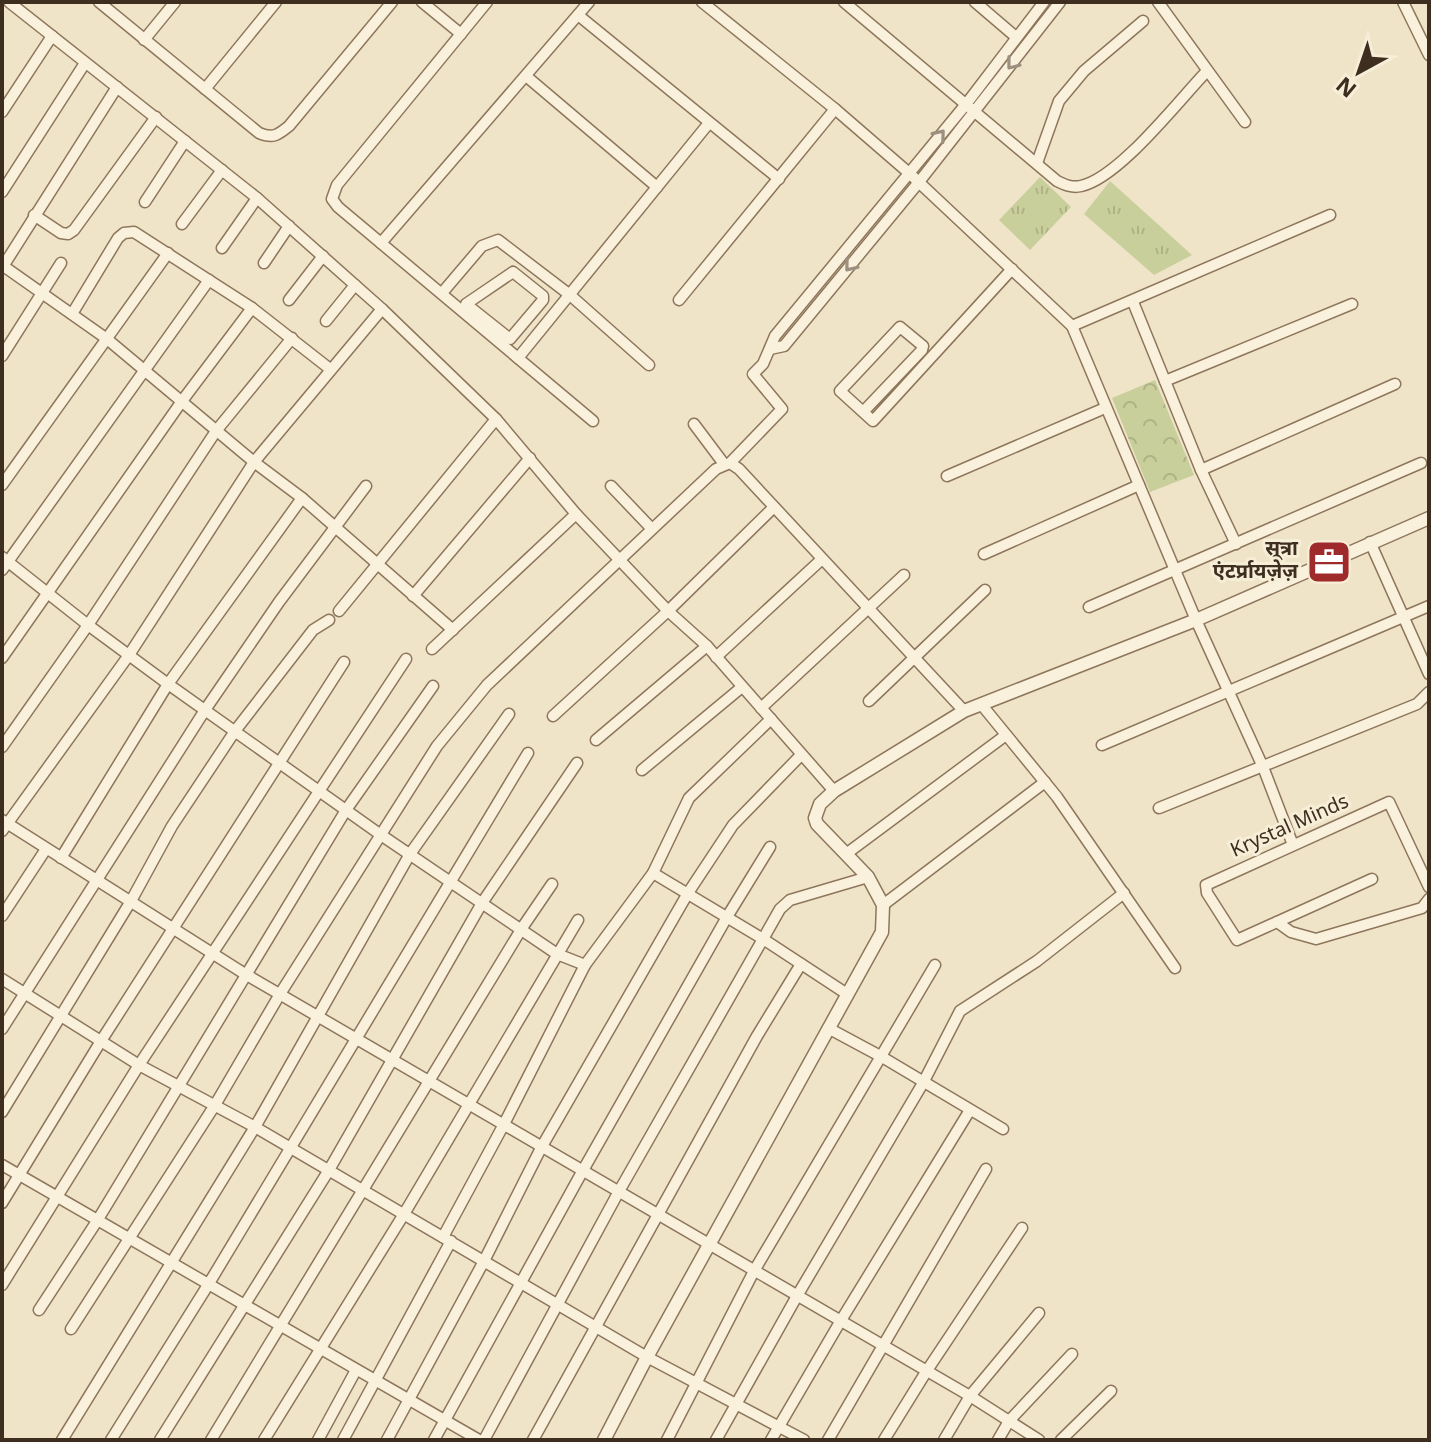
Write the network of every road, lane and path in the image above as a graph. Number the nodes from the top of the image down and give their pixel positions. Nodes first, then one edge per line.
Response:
1 (9, 2) edge
2 (99, 2) edge
3 (175, 2) edge
4 (276, 2) edge
5 (392, 2) edge
6 (422, 2) edge
7 (487, 2) edge
8 (589, 2) edge
9 (702, 2) edge
10 (844, 2) edge
11 (975, 2) edge
12 (1044, 2) edge
13 (1060, 2) edge
14 (1158, 2) edge
15 (1403, 2) edge
16 (578, 15) junction
17 (1143, 21) dead end
18 (461, 34) junction
19 (52, 36) junction
20 (1016, 37) junction
21 (144, 40) junction
22 (1429, 55) edge
23 (85, 63) junction
24 (1207, 71) junction
25 (526, 76) junction
26 (117, 87) junction
27 (205, 89) junction
28 (972, 107) junction
29 (835, 109) junction
30 (2, 112) edge
31 (156, 117) junction
32 (1245, 122) dead end
33 (709, 123) junction
34 (185, 141) junction
35 (1037, 163) junction
36 (222, 170) junction
37 (909, 173) junction
38 (779, 179) junction
39 (919, 182) junction
40 (657, 187) junction
41 (2, 192) edge
42 (257, 198) junction
43 (145, 202) dead end
44 (34, 215) junction
45 (1330, 215) dead end
46 (182, 224) dead end
47 (289, 226) junction
48 (381, 243) junction
49 (222, 248) dead end
50 (168, 253) junction
51 (323, 256) junction
52 (61, 263) dead end
53 (264, 263) dead end
54 (2, 266) edge
55 (1012, 269) junction
56 (209, 280) junction
57 (355, 285) junction
58 (42, 292) junction
59 (442, 293) junction
60 (570, 295) junction
61 (289, 300) dead end
62 (679, 300) dead end
63 (1133, 302) junction
64 (1352, 304) dead end
65 (252, 308) junction
66 (382, 309) junction
67 (469, 311) junction
68 (72, 314) junction
69 (326, 321) dead end
70 (1072, 326) junction
71 (495, 332) junction
72 (292, 338) junction
73 (107, 339) junction
74 (770, 349) junction
75 (2, 356) edge
76 (518, 358) junction
77 (649, 365) dead end
78 (330, 369) junction
79 (145, 371) junction
80 (1165, 381) junction
81 (1395, 384) dead end
82 (182, 401) junction
83 (1105, 408) junction
84 (863, 412) junction
85 (496, 419) junction
86 (593, 421) dead end
87 (694, 424) dead end
88 (216, 431) junction
89 (530, 458) junction
90 (254, 462) junction
91 (1421, 463) dead end
92 (727, 464) junction
93 (1201, 470) junction
94 (947, 476) dead end
95 (2, 485) edge
96 (1139, 485) junction
97 (366, 486) dead end
98 (611, 486) dead end
99 (302, 498) junction
100 (774, 507) junction
101 (576, 514) junction
102 (1429, 518) edge
103 (335, 528) junction
104 (651, 528) junction
105 (1370, 542) junction
106 (1236, 544) junction
107 (984, 554) dead end
108 (621, 559) junction
109 (822, 559) junction
110 (4, 563) edge
111 (376, 563) junction
112 (1176, 569) junction
113 (904, 575) dead end
114 (985, 590) dead end
115 (48, 592) junction
116 (413, 596) junction
117 (1429, 606) edge
118 (1089, 607) dead end
119 (868, 609) junction
120 (339, 611) dead end
121 (668, 611) junction
122 (1403, 618) junction
123 (329, 620) dead end
124 (1196, 620) junction
125 (88, 625) junction
126 (453, 630) junction
127 (707, 646) junction
128 (432, 649) dead end
129 (129, 655) junction
130 (716, 657) junction
131 (2, 658) edge
132 (914, 658) junction
133 (406, 659) dead end
134 (344, 662) dead end
135 (1429, 674) edge
136 (168, 684) junction
137 (433, 686) dead end
138 (742, 687) junction
139 (1228, 690) junction
140 (1429, 692) edge
141 (869, 701) dead end
142 (981, 704) junction
143 (761, 708) junction
144 (205, 710) junction
145 (964, 711) junction
146 (509, 714) dead end
147 (553, 716) dead end
148 (771, 719) junction
149 (235, 731) junction
150 (1006, 735) junction
151 (596, 740) dead end
152 (1102, 745) dead end
153 (2, 747) edge
154 (528, 753) dead end
155 (801, 755) junction
156 (279, 762) junction
157 (577, 763) dead end
158 (1263, 767) junction
159 (642, 770) dead end
160 (1045, 782) junction
161 (318, 790) junction
162 (834, 791) junction
163 (1159, 808) dead end
164 (346, 810) junction
165 (4, 825) edge
166 (381, 835) junction
167 (1293, 845) junction
168 (770, 847) dead end
169 (46, 849) junction
170 (410, 854) junction
171 (846, 854) junction
172 (61, 858) junction
173 (653, 873) junction
174 (868, 877) junction
175 (1372, 879) dead end
176 (97, 880) junction
177 (449, 881) junction
178 (552, 884) dead end
179 (1429, 887) edge
180 (688, 893) junction
181 (1124, 893) junction
182 (1429, 899) edge
183 (131, 901) junction
184 (482, 903) junction
185 (883, 905) junction
186 (2, 916) edge
187 (727, 917) junction
188 (578, 920) dead end
189 (1277, 922) junction
190 (522, 928) junction
191 (174, 929) junction
192 (763, 939) junction
193 (211, 953) junction
194 (557, 954) junction
195 (801, 964) junction
196 (585, 965) junction
197 (935, 965) dead end
198 (1175, 968) dead end
199 (245, 974) junction
200 (2, 979) edge
201 (24, 993) junction
202 (280, 994) junction
203 (847, 994) junction
204 (62, 1016) junction
205 (318, 1017) junction
206 (828, 1028) junction
207 (2, 1029) edge
208 (356, 1039) junction
209 (101, 1041) junction
210 (882, 1057) junction
211 (392, 1060) junction
212 (139, 1065) junction
213 (429, 1082) junction
214 (923, 1083) junction
215 (179, 1087) junction
216 (467, 1103) junction
217 (215, 1105) junction
218 (970, 1110) junction
219 (2, 1112) edge
220 (503, 1126) junction
221 (255, 1127) junction
222 (1003, 1129) dead end
223 (291, 1148) junction
224 (541, 1148) junction
225 (2, 1165) edge
226 (986, 1169) dead end
227 (329, 1170) junction
228 (582, 1172) junction
229 (18, 1174) junction
230 (364, 1192) junction
231 (618, 1193) junction
232 (57, 1198) junction
233 (2, 1203) edge
234 (404, 1214) junction
235 (658, 1214) junction
236 (97, 1221) junction
237 (1022, 1228) dead end
238 (129, 1239) junction
239 (447, 1239) junction
240 (709, 1245) junction
241 (484, 1261) junction
242 (169, 1263) junction
243 (754, 1271) junction
244 (522, 1283) junction
245 (2, 1285) edge
246 (208, 1285) junction
247 (797, 1296) junction
248 (559, 1305) junction
249 (244, 1306) junction
250 (39, 1310) dead end
251 (1039, 1313) dead end
252 (840, 1322) junction
253 (280, 1326) junction
254 (597, 1327) junction
255 (71, 1329) dead end
256 (882, 1345) junction
257 (320, 1349) junction
258 (1072, 1354) dead end
259 (647, 1357) junction
260 (356, 1370) junction
261 (926, 1372) junction
262 (375, 1380) junction
263 (696, 1383) junction
264 (1111, 1391) dead end
265 (970, 1396) junction
266 (408, 1399) junction
267 (736, 1403) junction
268 (445, 1420) junction
269 (1009, 1421) junction
270 (780, 1426) junction
271 (62, 1440) edge
272 (111, 1440) edge
273 (160, 1440) edge
274 (211, 1440) edge
275 (264, 1440) edge
276 (318, 1440) edge
277 (343, 1440) edge
278 (387, 1440) edge
279 (434, 1440) edge
280 (482, 1440) edge
281 (533, 1440) edge
282 (604, 1440) edge
283 (667, 1440) edge
284 (716, 1440) edge
285 (771, 1440) edge
286 (804, 1440) edge
287 (828, 1440) edge
288 (884, 1440) edge
289 (944, 1440) edge
290 (998, 1440) edge
291 (1039, 1440) edge
292 (1061, 1440) edge

1 - 19 street
2 - 21 street
3 - 21 street
4 - 27 street
5 - 27 street
6 - 18 street
7 - 18 street
8 - 16 street
9 - 29 street
10 - 28 street
11 - 20 street
12 - 20 street
13 -> 28 street
14 - 24 street
15 - 22 street
16 - 25 street
16 - 33 street
17 - 35 street
18 - 48 street
19 - 23 street
19 - 30 street
20 - 28 street
21 - 27 street
23 - 26 street
23 - 41 street
24 - 32 street
24 - 35 street
25 - 40 street
25 - 48 street
26 - 31 street
26 - 44 street
28 - 35 street
37 -> 28 street
28 - 39 street
29 - 37 street
29 - 38 street
31 - 34 street
31 - 44 street
33 - 38 street
33 - 40 street
34 - 36 street
34 - 43 street
36 - 42 street
36 - 46 street
37 - 39 street
37 - 74 street
38 - 62 street
39 - 55 street
39 -> 74 street
40 - 60 street
42 - 47 street
42 - 49 street
44 - 54 street
45 - 63 street
47 - 51 street
47 - 53 street
48 - 59 street
50 - 56 street
50 - 68 street
50 - 73 street
51 - 57 street
51 - 61 street
52 - 58 street
54 - 58 street
55 - 70 street
55 - 84 street
56 - 65 street
56 - 79 street
57 - 66 street
57 - 69 street
58 - 68 street
58 - 75 street
59 - 60 street
59 - 67 street
60 - 76 street
60 - 77 street
63 - 70 street
63 - 80 street
64 - 80 street
65 - 72 street
65 - 82 street
66 - 78 street
66 - 85 street
67 - 71 street
67 - 71 street
68 - 73 street
70 - 83 street
71 - 76 street
72 - 78 street
72 - 88 street
73 - 79 street
73 - 95 street
74 - 92 street
76 - 86 street
78 - 90 street
79 - 82 street
79 - 110 street
80 - 93 street
81 - 93 street
82 - 88 street
82 - 115 street
83 - 94 street
83 - 96 street
84 - 84 street
85 - 89 street
85 - 111 street
87 - 92 street
88 - 90 street
88 - 125 street
89 - 101 street
89 - 116 street
90 - 99 street
90 - 129 street
91 - 106 street
92 - 100 street
92 - 104 street
93 - 106 street
96 - 107 street
96 - 112 street
97 - 103 street
98 - 104 street
99 - 103 street
99 - 136 street
100 - 109 street
100 - 121 street
101 - 108 street
101 - 126 street
102 - 105 street
103 - 111 street
103 - 144 street
104 - 108 street
105 - 122 street
105 - 124 street
106 - 112 street
108 - 121 street
108 - 166 street
109 - 119 street
109 - 130 street
110 - 115 street
111 - 116 street
111 - 120 street
112 - 118 street
112 - 124 street
113 - 119 street
114 - 132 street
115 - 125 street
115 - 131 street
116 - 126 street
117 - 122 street
119 - 132 street
119 - 143 street
121 - 127 street
121 - 147 street
122 - 135 street
122 - 139 street
123 - 149 street
124 - 139 street
124 - 142 street
125 - 129 street
125 - 153 street
126 - 128 street
127 - 130 street
127 - 151 street
129 - 136 street
129 - 165 street
130 - 138 street
132 - 141 street
132 - 145 street
133 - 161 street
134 - 156 street
136 - 144 street
136 - 172 street
137 - 164 street
138 - 143 street
138 - 159 street
139 - 152 street
139 - 158 street
140 - 158 street
142 - 145 street
142 - 150 street
143 - 148 street
144 - 149 street
144 - 176 street
145 - 162 street
146 - 170 street
148 - 155 street
148 - 173 street
149 - 156 street
149 - 183 street
150 - 160 street
150 - 171 street
154 - 177 street
155 - 162 street
155 - 180 street
156 - 161 street
156 - 191 street
157 - 184 street
158 - 163 street
158 - 167 street
160 - 181 street
160 - 185 street
161 - 164 street
161 - 193 street
162 - 171 street
164 - 166 street
164 - 199 street
165 - 169 street
166 - 170 street
166 - 202 street
167 - 179 street, Krystal Minds
167 - 189 street, Krystal Minds
168 - 187 street
169 - 172 street
169 - 186 street
170 - 177 street
170 - 205 street
171 - 174 street
172 - 176 street
173 - 180 street
173 - 196 street
174 - 185 street
174 - 192 street
175 - 189 street
176 - 183 street
176 - 201 street
177 - 184 street
177 - 208 street
178 - 190 street
180 - 187 street
180 - 224 street
181 - 198 street
181 - 214 street
182 - 189 street
183 - 191 street
183 - 204 street
184 - 190 street
184 - 211 street
185 - 203 street
187 - 192 street
187 - 228 street
188 - 194 street
190 - 194 street
190 - 213 street
191 - 193 street
191 - 209 street
192 - 195 street
192 - 231 street
193 - 199 street
193 - 212 street
194 - 196 street
194 - 216 street
195 - 203 street
195 - 235 street
196 - 220 street
197 - 210 street
199 - 202 street
199 - 215 street
200 - 201 street
201 - 204 street
201 - 207 street
202 - 205 street
202 - 217 street
203 - 206 street
204 - 209 street
204 - 219 street
205 - 208 street
205 - 221 street
206 - 210 street
206 - 240 street
208 - 211 street
208 - 223 street
209 - 212 street
209 - 229 street
210 - 214 street
210 - 243 street
211 - 213 street
211 - 227 street
212 - 215 street
212 - 232 street
213 - 216 street
213 - 230 street
214 - 218 street
214 - 247 street
215 - 217 street
215 - 236 street
216 - 220 street
216 - 234 street
217 - 221 street
217 - 238 street
218 - 222 street
218 - 252 street
220 - 224 street
220 - 239 street
221 - 223 street
221 - 242 street
223 - 227 street
223 - 246 street
224 - 228 street
224 - 241 street
225 - 229 street
226 - 256 street
227 - 230 street
227 - 249 street
228 - 231 street
228 - 244 street
229 - 232 street
229 - 233 street
230 - 234 street
230 - 253 street
231 - 235 street
231 - 248 street
232 - 236 street
232 - 245 street
234 - 239 street
234 - 257 street
235 - 240 street
235 - 254 street
236 - 238 street
236 - 250 street
237 - 261 street
238 - 242 street
238 - 255 street
239 - 241 street
239 - 262 street
240 - 243 street
240 - 259 street
241 - 244 street
241 - 266 street
242 - 246 street
242 - 271 street
243 - 247 street
243 - 263 street
244 - 248 street
244 - 268 street
246 - 249 street
246 - 272 street
247 - 252 street
247 - 267 street
248 - 254 street
248 - 280 street
249 - 253 street
249 - 273 street
251 - 265 street
252 - 256 street
252 - 270 street
253 - 257 street
253 - 274 street
254 - 259 street
254 - 281 street
256 - 261 street
256 - 287 street
257 - 260 street
257 - 275 street
258 - 269 street
259 - 263 street
259 - 282 street
260 - 262 street
260 - 276 street
261 - 265 street
261 - 288 street
262 - 266 street
262 - 277 street
263 - 267 street
263 - 283 street
264 - 292 street
265 - 269 street
265 - 289 street
266 - 268 street
266 - 278 street
267 - 270 street
267 - 284 street
268 - 279 street
268 - 280 street
269 - 290 street
269 - 291 street
270 - 285 street
270 - 286 street

